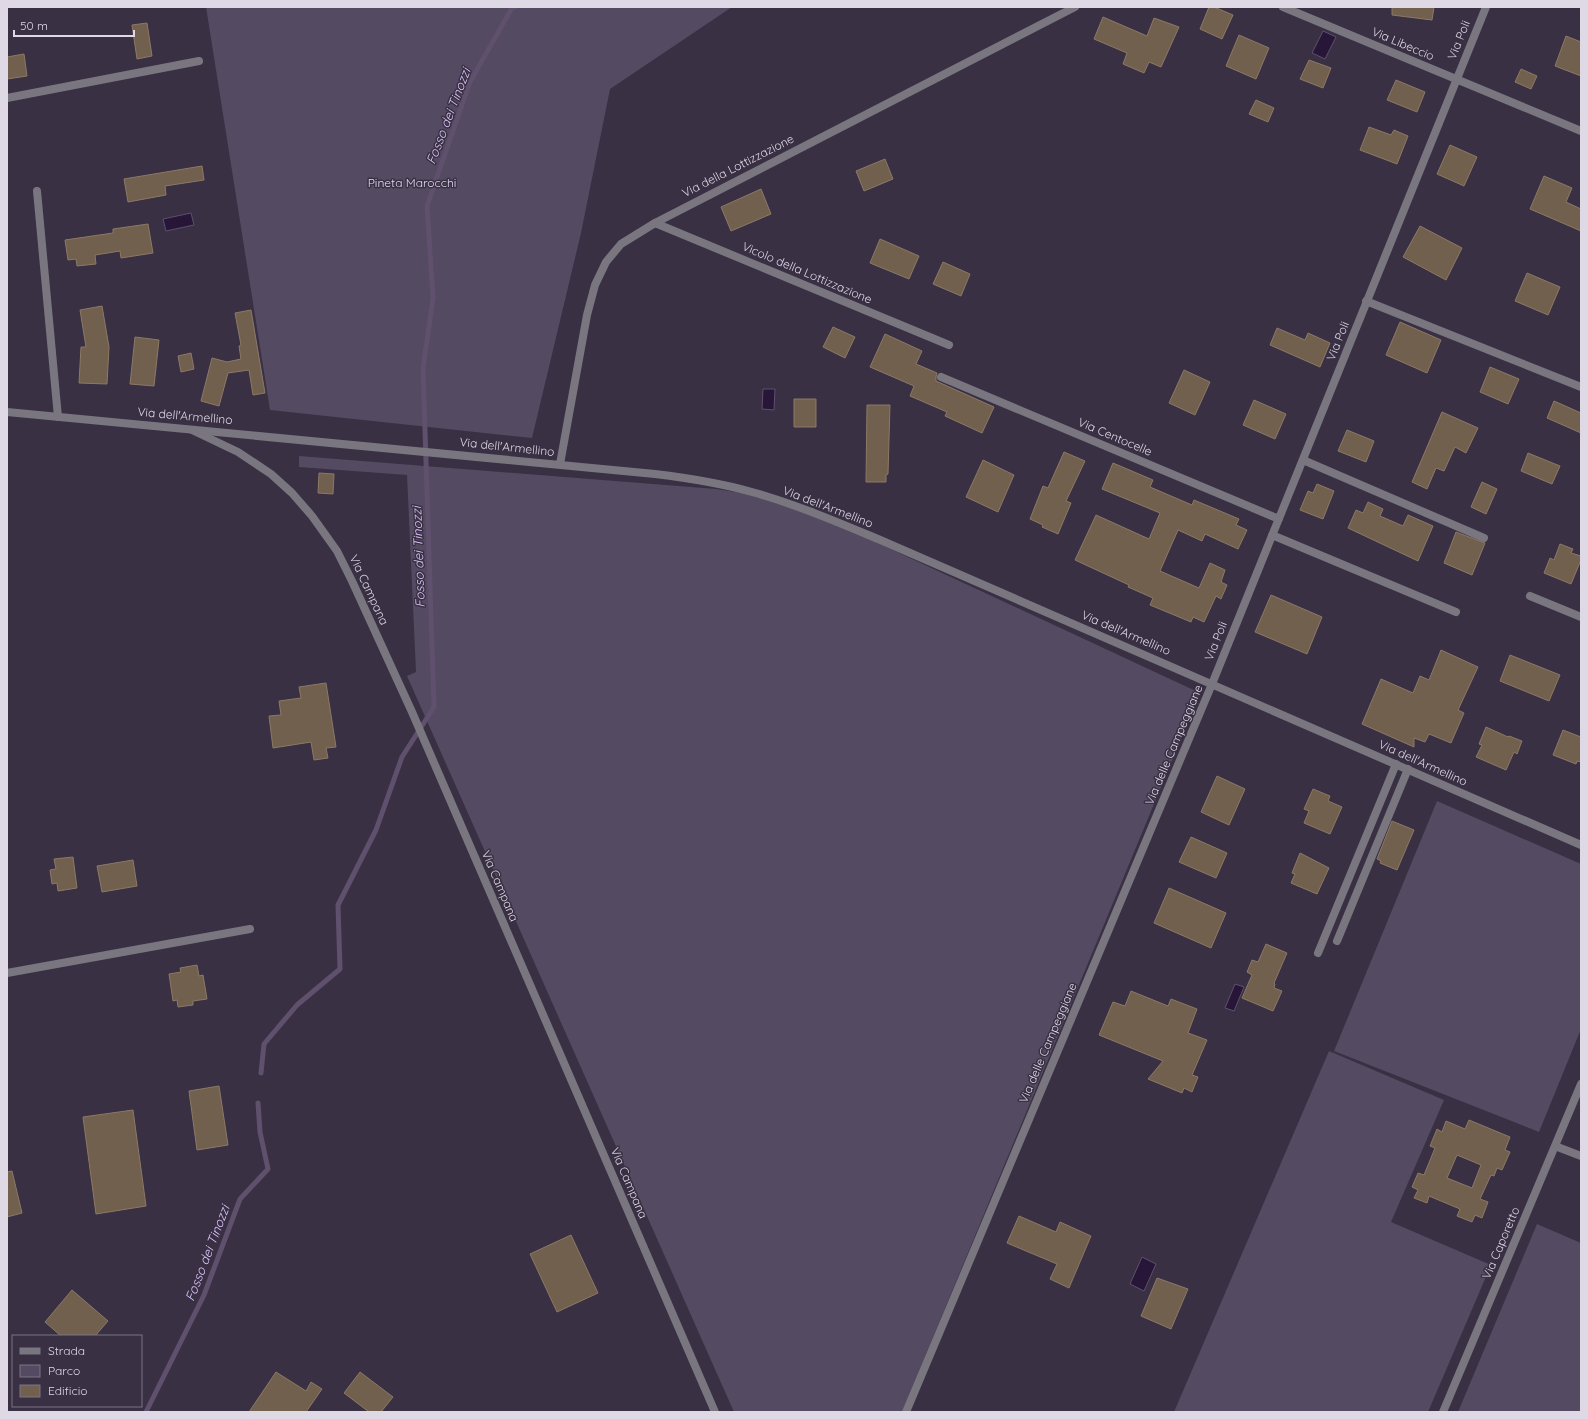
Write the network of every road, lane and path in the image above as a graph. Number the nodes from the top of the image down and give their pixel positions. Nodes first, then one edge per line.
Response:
1 (1075, 7) edge
2 (1283, 7) edge
3 (1486, 7) edge
4 (200, 61) dead end
5 (1456, 79) junction
6 (7, 98) edge
7 (1581, 131) edge
8 (37, 191) dead end
9 (655, 223) junction
10 (1366, 301) junction
11 (949, 345) dead end
12 (941, 377) dead end
13 (1581, 387) edge
14 (7, 412) edge
15 (58, 417) junction
16 (189, 429) junction
17 (1303, 460) junction
18 (560, 464) junction
19 (1279, 519) junction
20 (1272, 535) junction
21 (1484, 538) dead end
22 (1530, 596) dead end
23 (1456, 612) dead end
24 (1581, 617) edge
25 (1212, 684) junction
26 (1396, 764) junction
27 (1408, 769) junction
28 (1581, 845) edge
29 (250, 929) dead end
30 (1337, 941) dead end
31 (1318, 953) dead end
32 (7, 973) edge
33 (1581, 1084) edge
34 (1555, 1146) junction
35 (1581, 1156) edge
36 (715, 1412) edge
37 (906, 1412) edge
38 (1443, 1412) edge

1 - 9 street, Via della Lottizzazione
2 - 5 street, Via Libeccio
3 - 5 street, Via Poli
4 - 6 street
5 - 7 street, Via Libeccio
5 - 10 street, Via Poli
8 - 15 street
9 - 11 street, Vicolo della Lottizzazione
9 - 18 street, Via della Lottizzazione
10 - 13 street
10 - 17 street, Via Poli
12 - 19 street, Via Centocelle
14 - 15 street, Via dell'Armellino
15 - 16 street, Via dell'Armellino
16 - 18 street, Via dell'Armellino
16 - 36 street, Via Campana
17 - 19 street, Via Poli
17 - 21 street
18 - 25 street, Via dell'Armellino
19 - 20 street, Via Poli
20 - 23 street
20 - 25 street, Via Poli
22 - 24 street
25 - 26 street, Via dell'Armellino
25 - 37 street, Via delle Campeggiane
26 - 27 street, Via dell'Armellino
26 - 31 street
27 - 28 street, Via dell'Armellino
27 - 30 street
29 - 32 street
33 - 34 street, Via Caporetto
34 - 35 street
34 - 38 street, Via Caporetto

